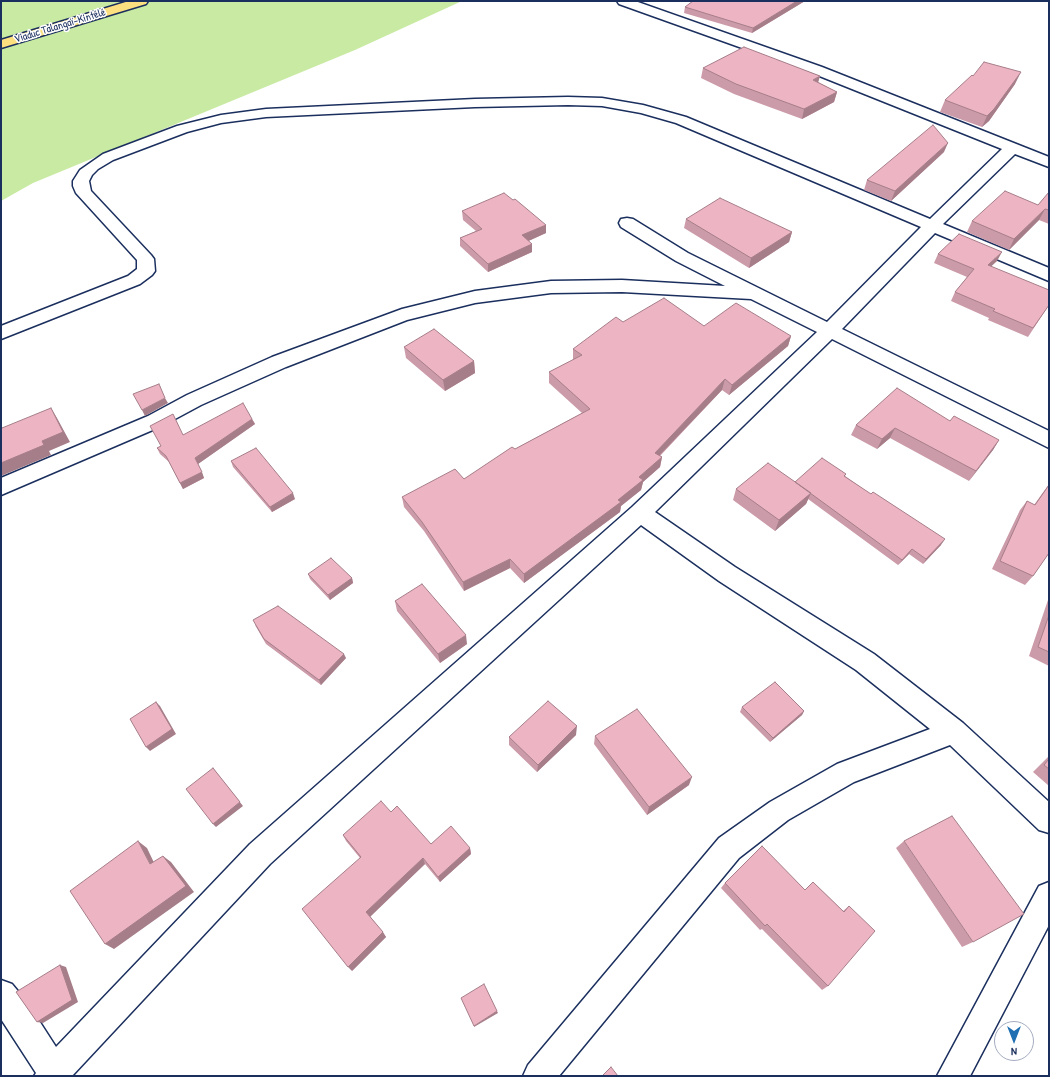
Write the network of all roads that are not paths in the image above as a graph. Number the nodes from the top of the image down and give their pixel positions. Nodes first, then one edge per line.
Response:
1 (100, 1) edge
2 (142, 1) edge
3 (623, 1) edge
4 (1, 31) edge
5 (1, 44) edge
6 (1012, 148) junction
7 (1049, 162) edge
8 (626, 223) dead end
9 (932, 226) junction
10 (1049, 275) edge
11 (755, 293) junction
12 (829, 331) junction
13 (1, 333) edge
14 (1049, 440) edge
15 (1, 487) edge
16 (640, 513) junction
17 (954, 732) junction
18 (1049, 820) edge
19 (1049, 896) edge
20 (1, 995) edge
21 (51, 1074) edge
22 (538, 1076) edge
23 (952, 1076) edge

1 - 4 highway, Viaduc Talangaï-Kintélé
2 - 5 highway, Viaduc Talangaï-Kintélé
3 - 6 street
6 - 7 street
6 - 9 street
8 - 11 street
9 - 10 street
9 - 12 street
9 - 13 street
11 - 12 street
11 - 15 street
12 - 14 street
12 - 16 street
16 - 17 street
16 - 21 street
17 - 18 street
17 - 22 street
19 - 23 street
20 - 21 street

